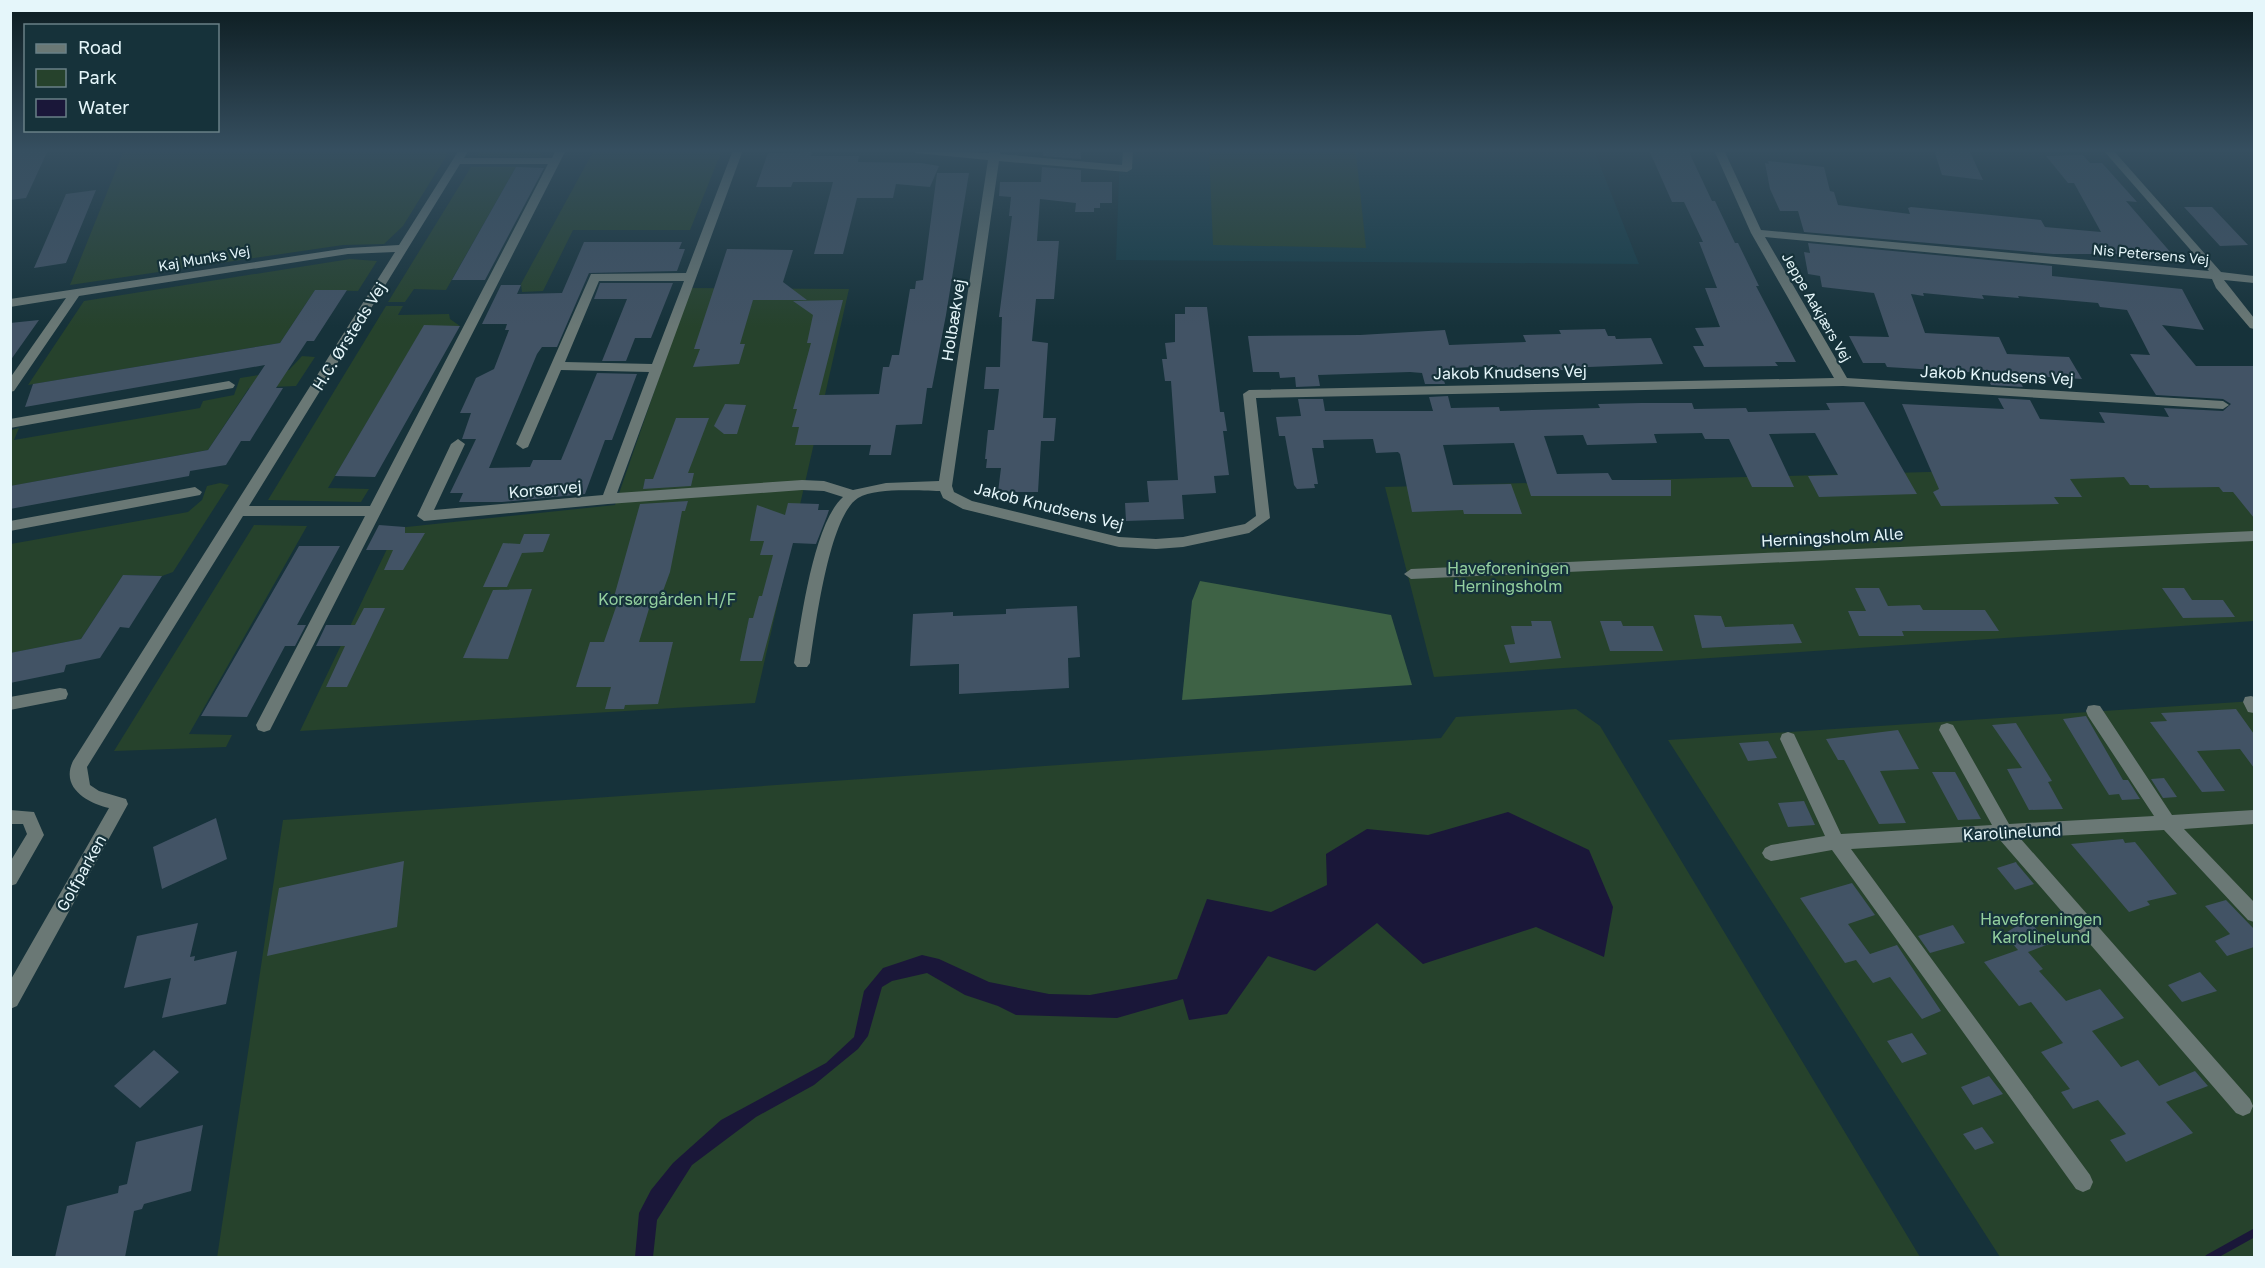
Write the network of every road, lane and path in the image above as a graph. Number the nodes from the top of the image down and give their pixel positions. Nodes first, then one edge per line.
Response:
1 (427, 209) edge
2 (530, 209) edge
3 (716, 209) edge
4 (987, 209) edge
5 (1746, 209) edge
6 (2160, 209) edge
7 (1757, 233) junction
8 (403, 248) junction
9 (2218, 275) junction
10 (691, 277) junction
11 (2254, 279) edge
12 (75, 293) junction
13 (10, 303) edge
14 (2254, 325) edge
15 (557, 366) junction
16 (657, 368) junction
17 (1843, 382) junction
18 (229, 386) dead end
19 (10, 388) edge
20 (2223, 405) dead end
21 (10, 424) edge
22 (458, 444) dead end
23 (523, 444) dead end
24 (946, 491) junction
25 (195, 492) dead end
26 (853, 495) junction
27 (608, 499) junction
28 (240, 511) junction
29 (375, 511) junction
30 (10, 526) edge
31 (2254, 536) edge
32 (1411, 574) dead end
33 (802, 663) dead end
34 (60, 694) dead end
35 (10, 704) edge
36 (2094, 711) dead end
37 (264, 725) dead end
38 (1947, 730) dead end
39 (1788, 739) dead end
40 (79, 766) joint
41 (19, 817) edge
42 (2254, 817) edge
43 (2169, 824) junction
44 (2005, 833) junction
45 (1836, 842) junction
46 (1771, 854) dead end
47 (10, 879) edge
48 (2254, 914) edge
49 (10, 1000) edge
50 (2243, 1106) dead end
51 (2083, 1182) dead end

1 - 8 street, H.C. Ørsteds Vej
2 - 29 street
3 - 10 street
4 - 24 street, Holbækvej
5 - 7 street, Jeppe Aakjærs Vej
6 - 9 street
7 - 9 street, Nis Petersens Vej
7 - 17 street, Jeppe Aakjærs Vej
8 - 12 street, Kaj Munks Vej
8 - 28 street, H.C. Ørsteds Vej
9 - 11 street, Nis Petersens Vej
9 - 14 street
10 - 15 street
10 - 16 street
12 - 13 street, Kaj Munks Vej
12 - 19 street
15 - 16 street
15 - 23 street
16 - 27 street
17 - 20 street, Jakob Knudsens Vej
17 - 24 street, Jakob Knudsens Vej
18 - 21 street
22 - 27 street, Korsørvej
24 - 26 street
25 - 30 street
26 - 27 street
26 - 33 street
28 - 29 street
28 - 40 street, H.C. Ørsteds Vej
29 - 37 street
31 - 32 street, Herningsholm Alle
34 - 35 street
36 - 43 street
38 - 44 street
39 - 45 street
40 - 49 street, Golfparken
41 - 47 street
42 - 43 street, Karolinelund
43 - 44 street, Karolinelund
43 - 48 street
44 - 45 street, Karolinelund
44 - 50 street
45 - 46 street, Karolinelund
45 - 51 street

